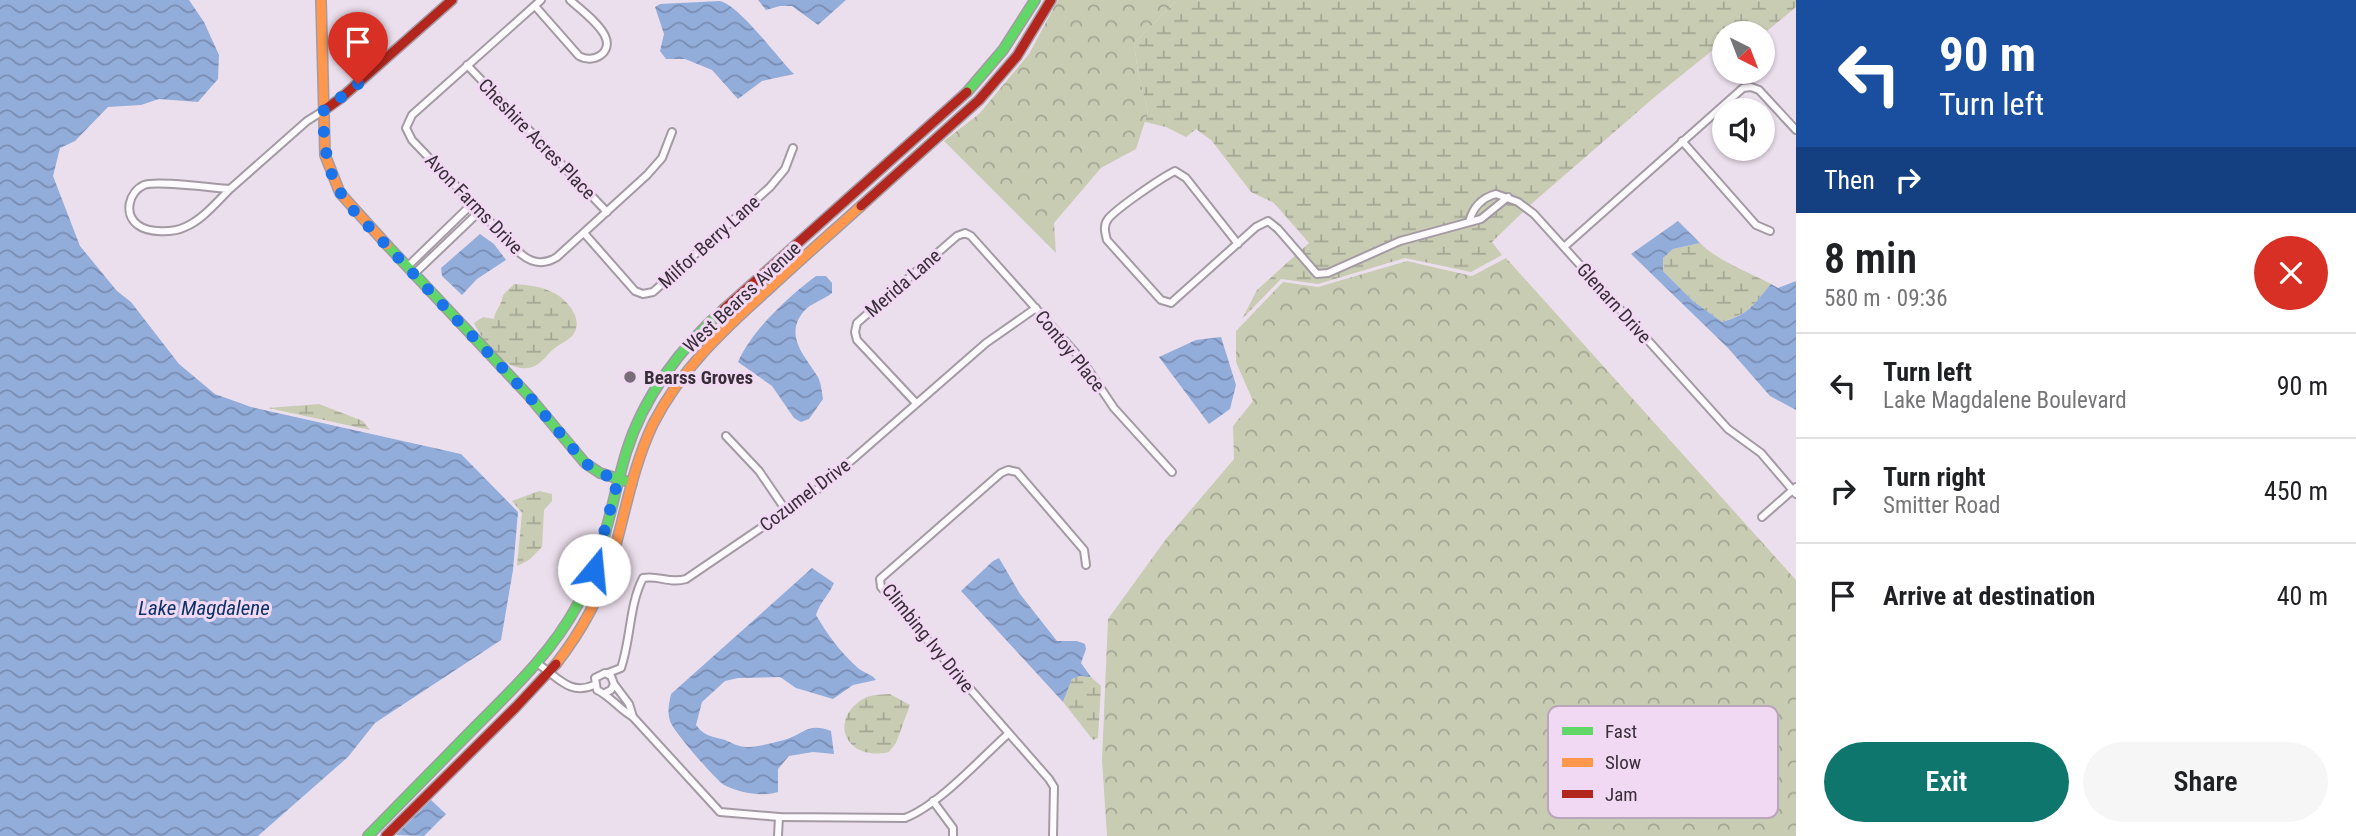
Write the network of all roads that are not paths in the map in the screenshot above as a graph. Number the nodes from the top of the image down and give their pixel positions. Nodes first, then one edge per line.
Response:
1 (321, 0) edge
2 (452, 0) edge
3 (541, 0) edge
4 (570, 0) edge
5 (1035, 0) edge
6 (1051, 0) edge
7 (535, 6) junction
8 (467, 65) junction
9 (323, 111) junction
10 (1796, 130) edge
11 (672, 132) dead end
12 (1682, 141) junction
13 (793, 148) dead end
14 (229, 189) junction
15 (1508, 197) junction
16 (473, 203) junction
17 (480, 211) junction
18 (607, 212) junction
19 (1469, 222) junction
20 (446, 228) junction
21 (1770, 231) dead end
22 (584, 233) junction
23 (965, 233) joint
24 (454, 236) junction
25 (1238, 244) junction
26 (1564, 247) junction
27 (407, 267) junction
28 (414, 274) junction
29 (1036, 308) junction
30 (916, 403) junction
31 (726, 436) dead end
32 (1172, 472) dead end
33 (618, 480) junction
34 (632, 483) junction
35 (1795, 490) edge
36 (787, 512) junction
37 (1762, 517) dead end
38 (1086, 565) dead end
39 (538, 664) junction
40 (551, 672) junction
41 (608, 673) junction
42 (614, 684) junction
43 (594, 685) junction
44 (604, 693) junction
45 (633, 716) junction
46 (1008, 734) junction
47 (933, 801) junction
48 (779, 817) junction
49 (368, 836) edge
50 (386, 836) edge
51 (778, 836) edge
52 (953, 836) edge
53 (1053, 836) edge

1 - 9 main road
2 - 9 main road
3 - 7 street, Avon Farms Drive
4 - 7 street
5 - 33 main road, West Bearss Avenue
6 - 34 main road, West Bearss Avenue
7 - 8 street, Avon Farms Drive
8 - 16 street, Avon Farms Drive
8 - 18 street, Cheshire Acres Place
9 - 14 street
9 - 27 main road
10 - 12 street, Glenarn Drive
11 - 18 street, Avon Farms Drive
12 - 21 street
12 - 26 street, Glenarn Drive
13 - 22 street, Milfor Berry Lane
14 - 14 street
15 - 19 street
15 - 19 street
15 - 26 street
16 - 17 street, Avon Farms Drive
16 - 20 street
17 - 22 street, Avon Farms Drive
17 - 24 street
18 - 22 street, Avon Farms Drive
19 - 25 street
20 - 24 street
20 - 27 street
23 - 29 street, Contoy Place
23 - 30 street, Merida Lane
24 - 28 street
25 - 25 street
26 - 35 street, Glenarn Drive
27 - 28 main road
28 - 33 main road
29 - 30 street, Cozumel Drive
29 - 32 street, Contoy Place
30 - 36 street, Cozumel Drive
31 - 36 street
33 - 34 main road
33 - 39 main road, West Bearss Avenue
34 - 40 main road, West Bearss Avenue
35 - 37 street
36 - 41 street, Cozumel Drive
38 - 46 street, Climbing Ivy Drive
39 - 40 street
39 - 49 main road, West Bearss Avenue
40 - 43 street
40 - 50 main road, West Bearss Avenue
41 - 42 street
41 - 43 street
42 - 44 street
42 - 45 street
43 - 44 street
44 - 45 street
45 - 48 street
46 - 47 street
46 - 53 street, Climbing Ivy Drive
47 - 48 street
47 - 52 street
48 - 51 street

